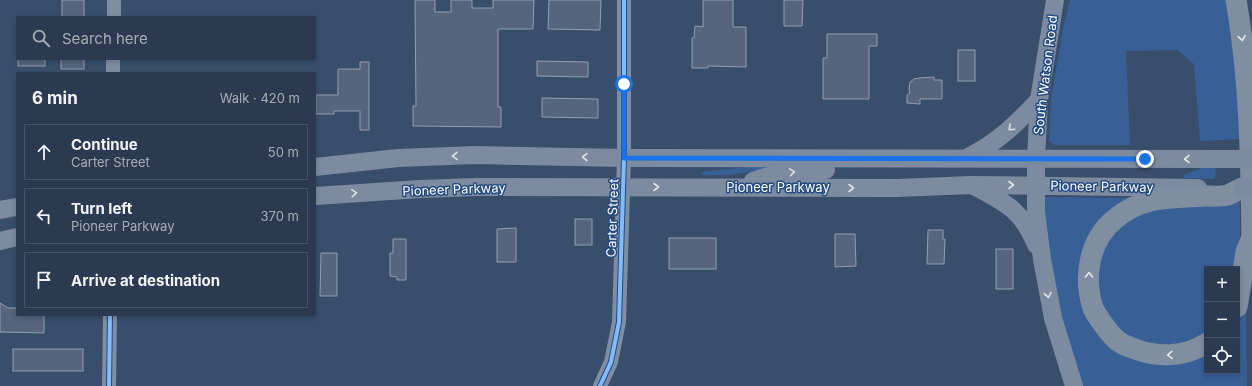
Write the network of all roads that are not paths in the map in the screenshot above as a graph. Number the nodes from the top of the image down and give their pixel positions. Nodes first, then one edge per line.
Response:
1 (114, 0) edge
2 (624, 0) edge
3 (1055, 0) edge
4 (1236, 0) edge
5 (114, 16) edge
6 (113, 60) edge
7 (113, 72) edge
8 (1039, 100) junction
9 (624, 158) junction
10 (965, 158) junction
11 (901, 159) junction
12 (1036, 159) junction
13 (1252, 159) edge
14 (316, 167) edge
15 (972, 185) junction
16 (1036, 186) junction
17 (623, 187) junction
18 (742, 187) junction
19 (1239, 188) edge
20 (316, 196) edge
21 (16, 207) edge
22 (0, 210) edge
23 (16, 237) edge
24 (1252, 238) edge
25 (0, 241) edge
26 (1252, 243) edge
27 (1042, 259) junction
28 (1238, 302) edge
29 (110, 316) edge
30 (1204, 345) edge
31 (109, 386) edge
32 (600, 386) edge
33 (1074, 386) edge

1 - 5 street
2 - 9 street, Carter Street
3 - 8 main road, South Watson Road
4 -> 24 highway
6 - 7 street
8 -> 10 main road
8 - 12 main road, South Watson Road
9 - 11 main road, Pioneer Parkway
9 -> 14 main road, Pioneer Parkway
9 - 17 street, Carter Street
10 - 11 main road, Pioneer Parkway
10 - 12 main road, Pioneer Parkway
18 -> 11 main road
13 -> 12 main road, Pioneer Parkway, bridge
12 - 16 main road, South Watson Road
15 -> 16 main road, Pioneer Parkway
18 -> 15 main road, Pioneer Parkway
15 - 27 main road
16 - 19 main road, Pioneer Parkway
16 - 27 main road, South Watson Road
17 -> 18 main road, Pioneer Parkway
20 -> 17 main road, Pioneer Parkway
17 - 32 street, Carter Street
30 -> 19 highway
21 - 22 main road
23 - 25 main road
24 - 26 highway
24 - 28 highway
27 -> 33 main road, South Watson Road
29 - 31 street

